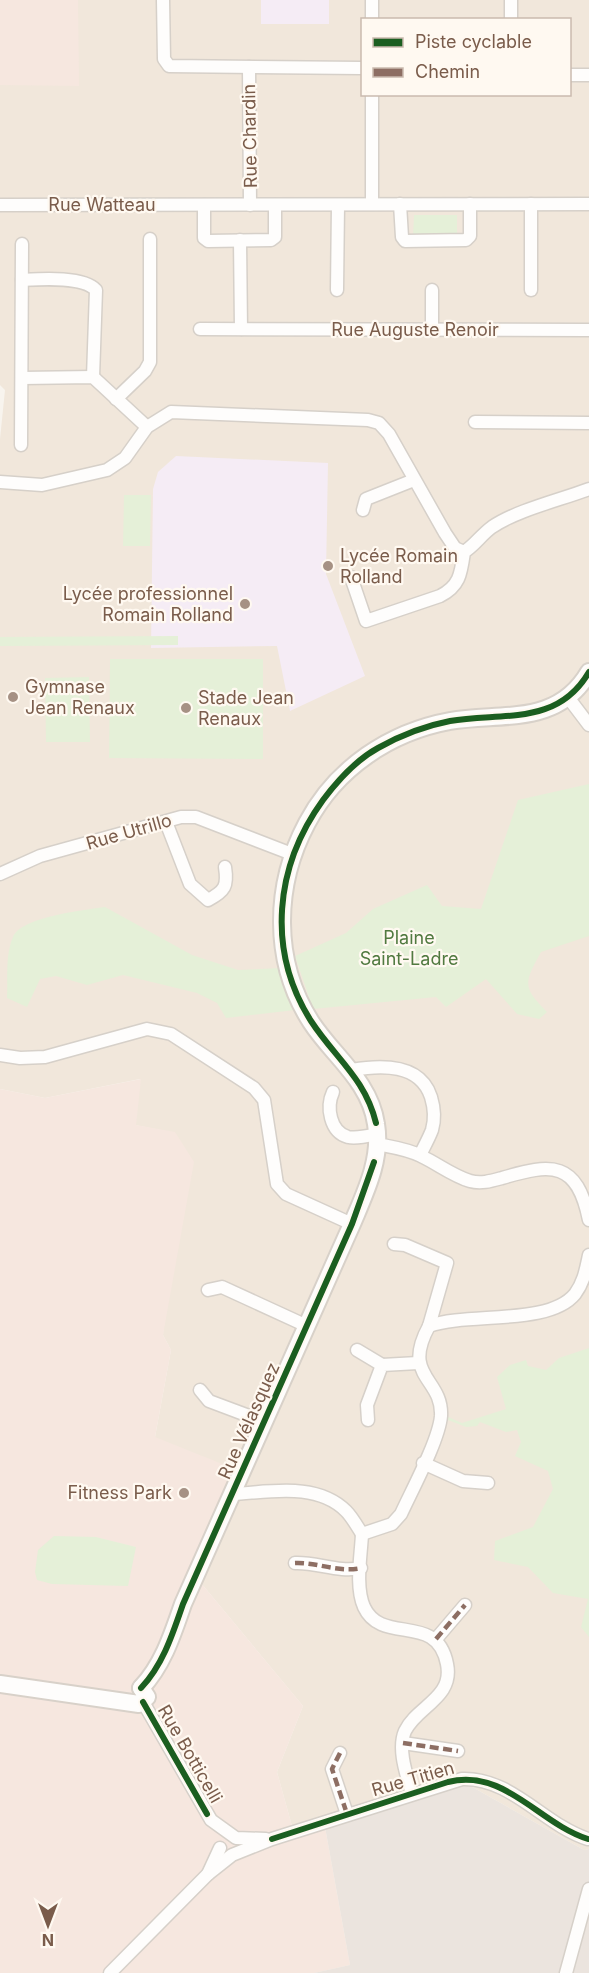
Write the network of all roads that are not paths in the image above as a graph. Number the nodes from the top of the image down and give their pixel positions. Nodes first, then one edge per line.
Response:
1 (163, 0) edge
2 (372, 0) edge
3 (511, 0) edge
4 (372, 18) edge
5 (511, 18) edge
6 (254, 67) junction
7 (361, 68) edge
8 (571, 75) edge
9 (589, 75) edge
10 (372, 96) edge
11 (372, 204) junction
12 (400, 204) junction
13 (470, 204) junction
14 (531, 204) junction
15 (589, 204) edge
16 (0, 205) edge
17 (204, 205) junction
18 (250, 205) junction
19 (276, 205) junction
20 (338, 205) junction
21 (150, 238) dead end
22 (240, 240) junction
23 (22, 244) dead end
24 (22, 280) junction
25 (337, 290) dead end
26 (432, 290) dead end
27 (531, 290) dead end
28 (200, 329) dead end
29 (241, 329) junction
30 (432, 330) junction
31 (589, 330) edge
32 (93, 377) junction
33 (22, 378) junction
34 (116, 399) junction
35 (475, 422) dead end
36 (589, 423) edge
37 (147, 428) junction
38 (21, 445) dead end
39 (2, 479) edge
40 (414, 480) junction
41 (589, 489) edge
42 (363, 510) dead end
43 (464, 552) junction
44 (351, 577) dead end
45 (589, 672) edge
46 (567, 696) junction
47 (589, 725) edge
48 (166, 822) junction
49 (292, 854) junction
50 (225, 867) dead end
51 (0, 874) edge
52 (0, 1055) edge
53 (352, 1070) junction
54 (333, 1092) dead end
55 (377, 1139) junction
56 (420, 1155) junction
57 (589, 1220) edge
58 (352, 1224) junction
59 (394, 1244) dead end
60 (589, 1255) edge
61 (208, 1290) dead end
62 (307, 1326) junction
63 (429, 1326) junction
64 (357, 1350) dead end
65 (418, 1363) junction
66 (382, 1365) junction
67 (200, 1390) dead end
68 (368, 1420) dead end
69 (265, 1422) junction
70 (423, 1463) junction
71 (488, 1483) dead end
72 (233, 1494) junction
73 (362, 1534) junction
74 (295, 1563) dead end
75 (361, 1568) junction
76 (465, 1605) dead end
77 (436, 1639) junction
78 (0, 1684) edge
79 (138, 1695) junction
80 (403, 1743) junction
81 (458, 1751) dead end
82 (340, 1753) dead end
83 (412, 1794) junction
84 (347, 1814) junction
85 (272, 1839) junction
86 (227, 1841) junction
87 (589, 1841) edge
88 (234, 1854) junction
89 (208, 1874) junction
90 (589, 1889) edge
91 (110, 1973) edge
92 (566, 1973) edge

1 - 6 street
2 - 4 street
3 - 5 street
6 - 7 street
6 - 18 street, Rue Chardin
8 - 9 street
10 - 11 street
11 - 12 street, Rue Watteau
11 - 20 street, Rue Watteau
12 - 13 street, Rue Watteau
12 - 13 street
13 - 14 street, Rue Watteau
14 - 15 street, Rue Watteau
14 - 27 street
16 - 17 street, Rue Watteau
17 - 18 street, Rue Watteau
17 - 22 street
18 - 19 street, Rue Watteau
19 - 20 street, Rue Watteau
19 - 22 street
20 - 25 street
21 - 34 street
22 - 29 street
23 - 24 street
24 - 32 street
24 - 33 street
26 - 30 street
28 - 29 street, Rue Auguste Renoir
29 - 30 street, Rue Auguste Renoir
30 - 31 street, Rue Auguste Renoir
32 - 33 street
32 - 34 street
33 - 38 street
34 - 37 street
35 - 36 street
37 - 39 street
37 - 40 street
40 - 42 street
40 - 43 street
41 - 43 street
43 - 44 street
45 - 46 street
46 - 47 street
46 - 49 street
48 - 49 street, Rue Utrillo
48 - 50 street
48 - 51 street, Rue Utrillo
49 - 53 street
52 - 58 street
53 - 55 street
53 - 56 street
54 - 55 street
55 - 56 street
55 - 58 street, Rue Vélasquez
56 - 57 street
58 - 62 street, Rue Vélasquez
59 - 63 street
60 - 63 street
61 - 62 street
62 - 69 street, Rue Vélasquez
63 - 65 street
64 - 66 street
65 - 66 street
65 - 70 street
66 - 68 street
67 - 69 street
69 - 72 street, Rue Vélasquez
70 - 71 street
70 - 73 street
72 - 73 street
72 - 79 street, Rue Vélasquez
73 - 75 street
74 - 75 street
75 - 77 street
76 - 77 street
77 - 80 street
78 - 79 street
79 - 86 street, Rue Botticelli
80 - 81 street
80 - 83 street
82 - 84 street
83 - 84 street, Rue Titien
83 - 87 street, Rue Titien
84 - 85 street, Rue Titien
85 - 86 street, Rue Titien
85 - 88 street, Rue Titien
86 - 88 street, Rue Botticelli
86 - 88 street
86 - 89 street
88 - 89 street, Rue Titien
89 - 91 street
90 - 92 street

